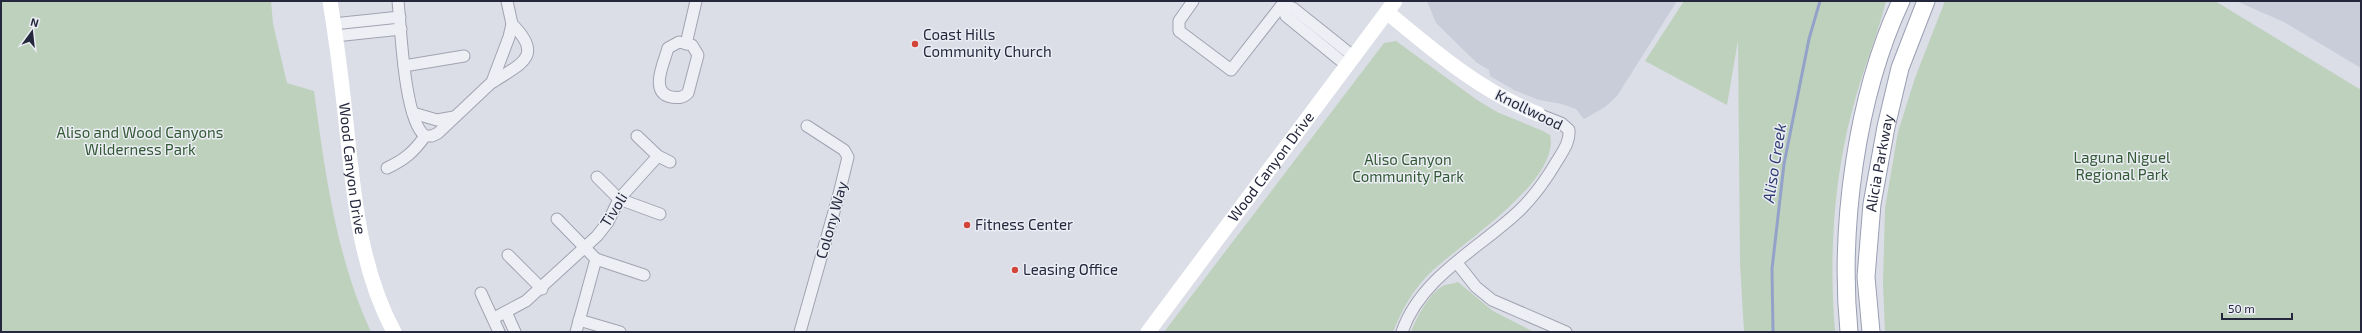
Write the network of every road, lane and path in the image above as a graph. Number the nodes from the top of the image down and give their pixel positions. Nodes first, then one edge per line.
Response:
1 (330, 1) edge
2 (398, 1) edge
3 (507, 1) edge
4 (696, 1) edge
5 (1193, 1) edge
6 (1901, 1) edge
7 (1926, 1) edge
8 (1283, 3) edge
9 (1391, 6) edge
10 (400, 17) junction
11 (512, 24) junction
12 (401, 29) junction
13 (334, 30) junction
14 (686, 44) junction
15 (464, 56) dead end
16 (1350, 61) junction
17 (404, 66) junction
18 (492, 82) junction
19 (413, 113) junction
20 (1538, 114) joint
21 (454, 117) junction
22 (807, 126) dead end
23 (425, 136) junction
24 (637, 136) dead end
25 (658, 156) junction
26 (670, 162) dead end
27 (387, 168) dead end
28 (597, 177) dead end
29 (619, 198) junction
30 (660, 214) dead end
31 (557, 219) dead end
32 (586, 247) junction
33 (508, 255) dead end
34 (596, 259) junction
35 (1457, 263) junction
36 (644, 275) dead end
37 (542, 289) junction
38 (481, 293) dead end
39 (506, 312) junction
40 (494, 318) junction
41 (579, 320) junction
42 (394, 332) edge
43 (499, 332) edge
44 (515, 332) edge
45 (576, 332) edge
46 (620, 332) edge
47 (800, 332) edge
48 (1148, 332) edge
49 (1402, 332) edge
50 (1566, 332) edge
51 (1849, 332) edge
52 (1871, 332) edge

1 - 13 main road, Wood Canyon Drive
2 - 10 street
3 - 11 street
4 - 14 street
5 - 8 street
6 - 51 main road, Alicia Parkway
7 - 52 main road, Alicia Parkway
8 - 16 street
9 - 16 main road, Wood Canyon Drive
9 - 20 main road, Knollwood
10 - 12 street
10 - 13 street
11 - 18 street
11 - 18 street
12 - 13 street
12 - 17 street
13 - 42 main road, Wood Canyon Drive
14 - 14 street
15 - 17 street
16 - 48 main road, Wood Canyon Drive
17 - 19 street
18 - 21 street
19 - 21 street
19 - 23 street
20 - 35 street, Knollwood
21 - 23 street
22 - 47 street, Colony Way
23 - 27 street
24 - 25 street
25 - 26 street
25 - 29 street, Tivoli
28 - 29 street
29 - 30 street
29 - 32 street, Tivoli
31 - 32 street
32 - 34 street
32 - 37 street, Tivoli
33 - 37 street
34 - 36 street
34 - 41 street
35 - 49 street
35 - 50 street
37 - 39 street, Tivoli
38 - 40 street
39 - 40 street, Tivoli
39 - 44 street
40 - 43 street
41 - 45 street
41 - 46 street

